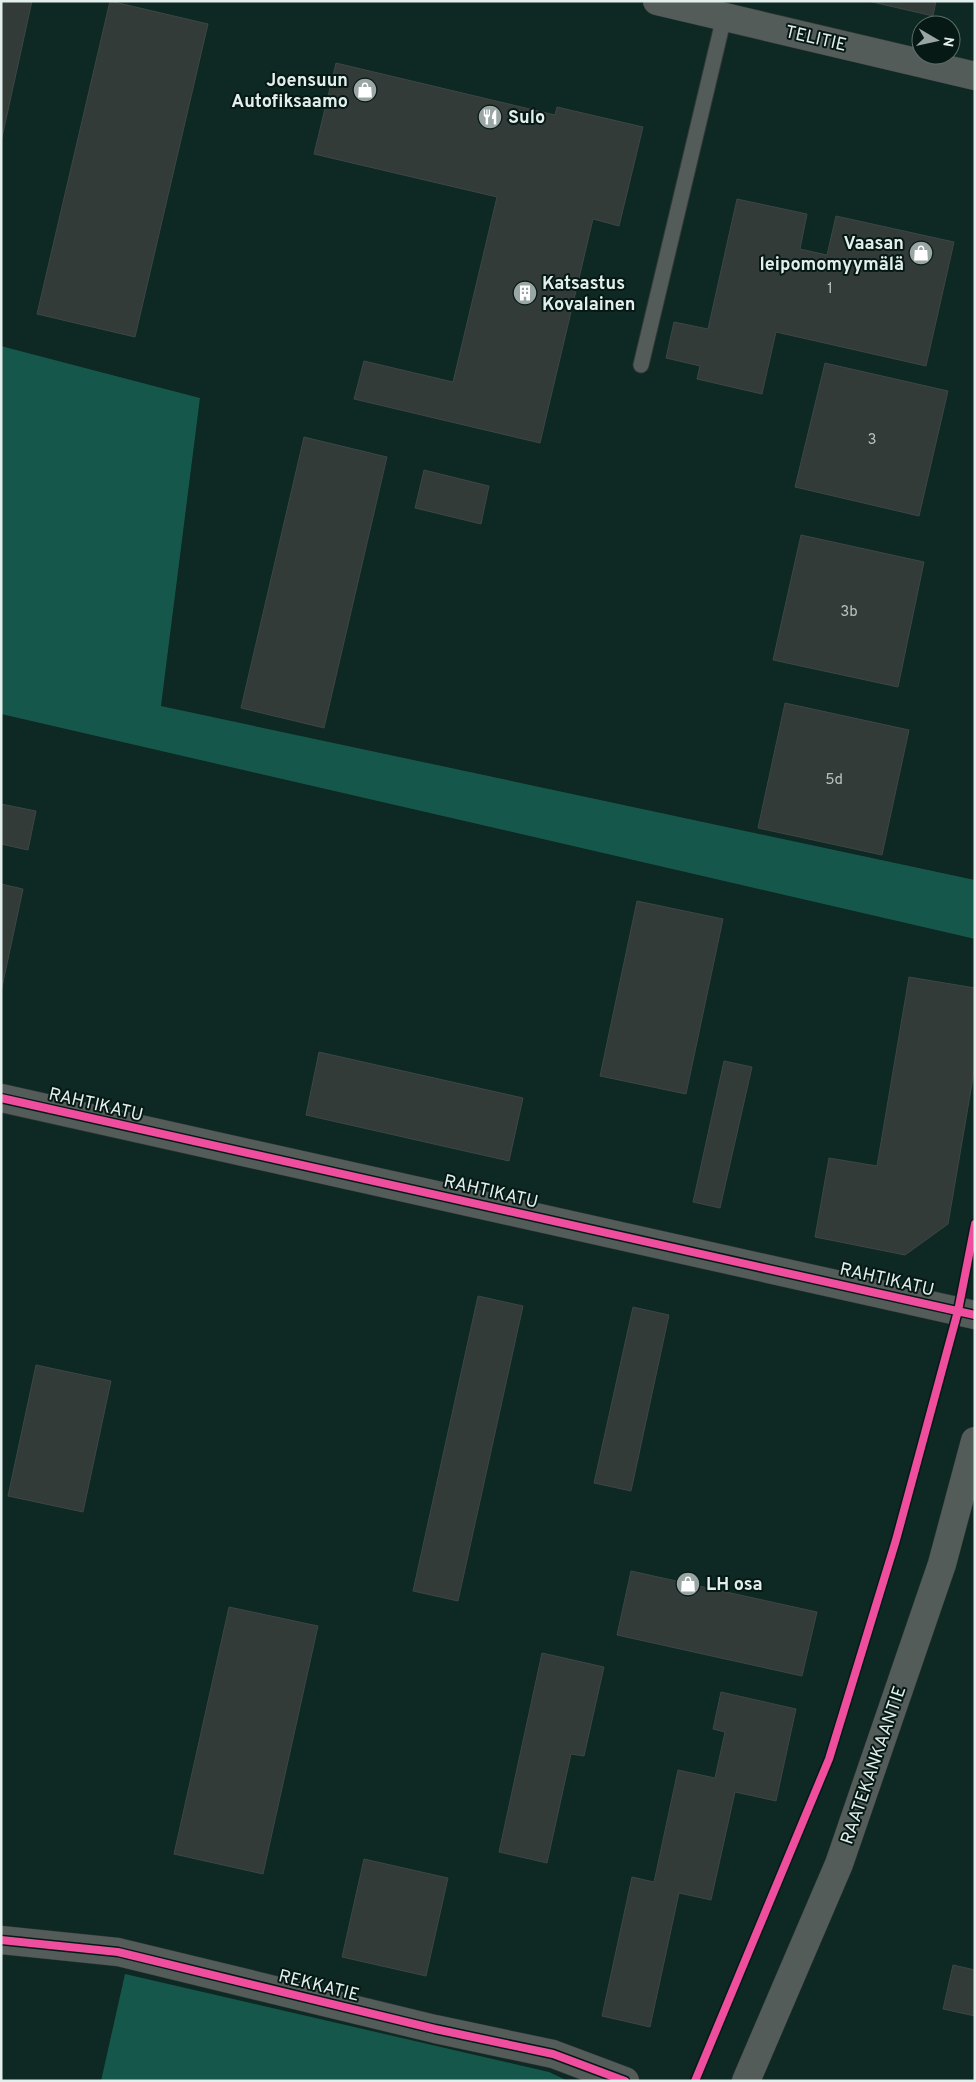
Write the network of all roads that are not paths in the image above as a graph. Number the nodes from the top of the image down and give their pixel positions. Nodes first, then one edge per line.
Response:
1 (657, 1) edge
2 (724, 17) junction
3 (975, 76) edge
4 (641, 364) dead end
5 (1, 1098) edge
6 (975, 1315) edge
7 (975, 1440) edge
8 (1, 1940) edge
9 (625, 2081) edge
10 (746, 2081) edge

1 - 2 street, TELITIE
2 - 3 street, TELITIE
2 - 4 lane
5 - 6 street, RAHTIKATU
7 - 10 street, RAATEKANKAANTIE
8 - 9 street, REKKATIE

